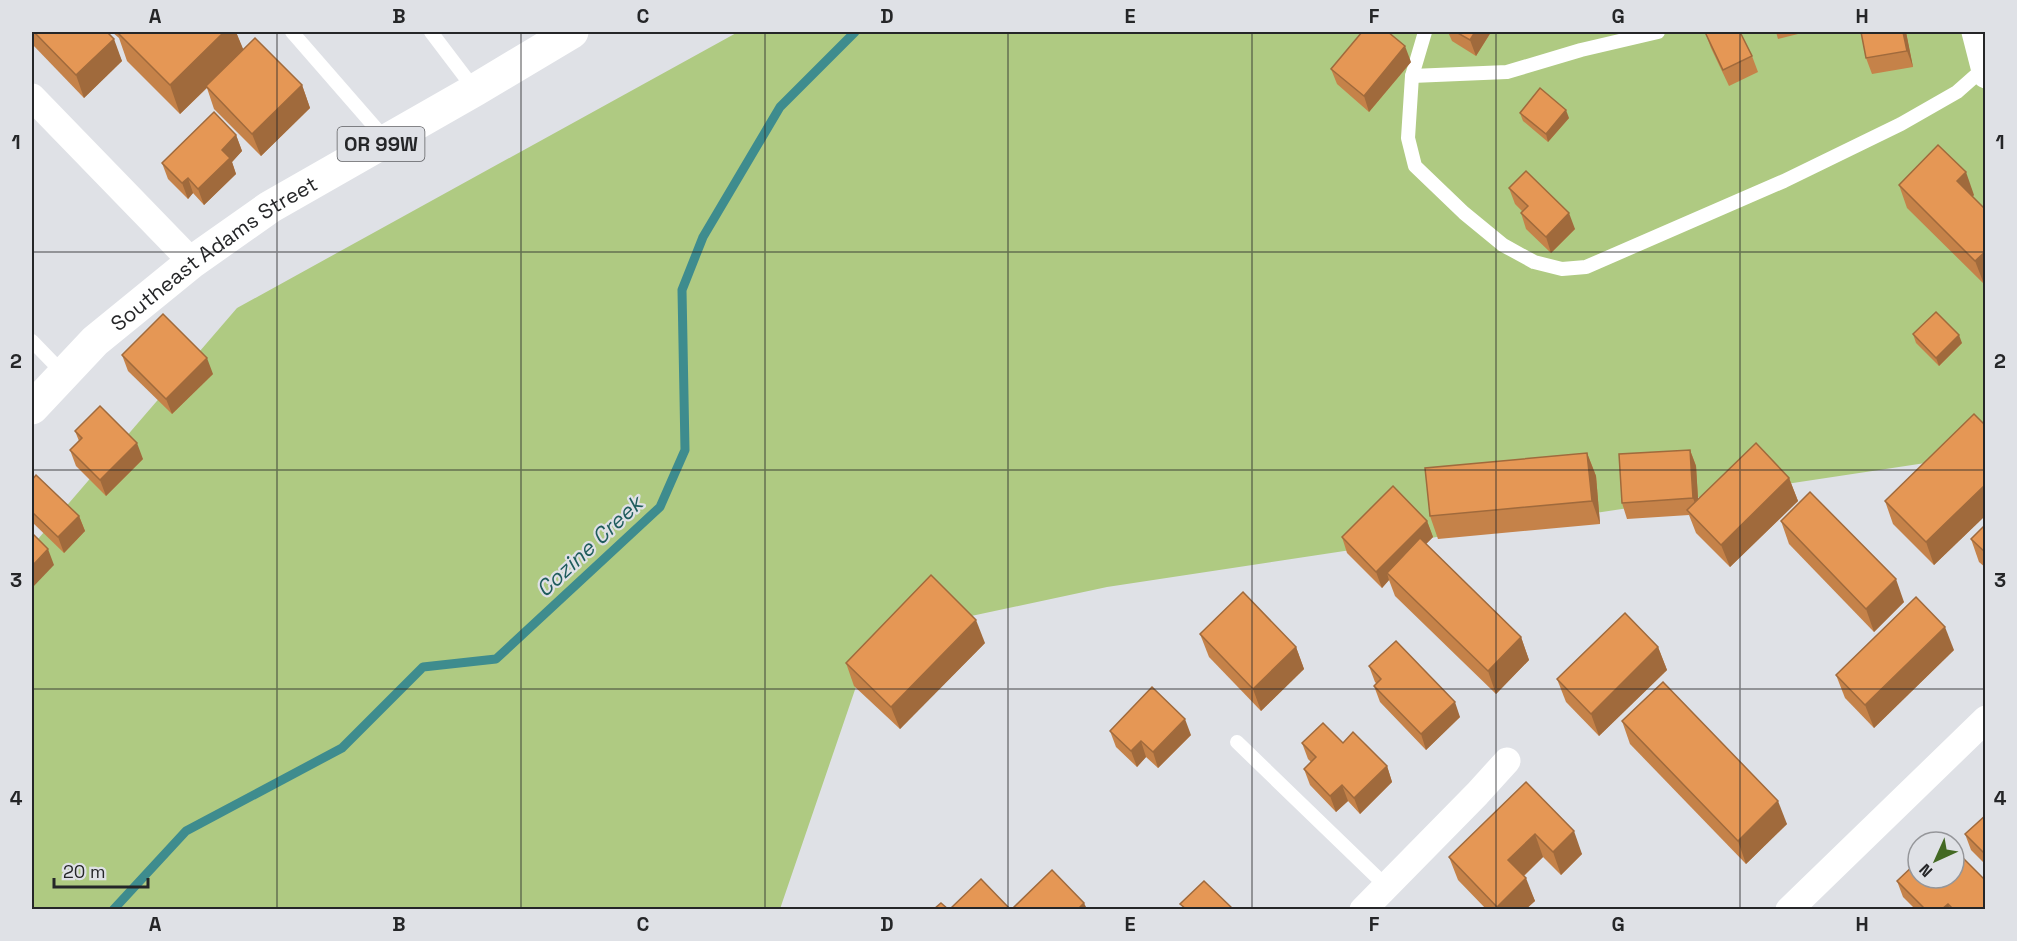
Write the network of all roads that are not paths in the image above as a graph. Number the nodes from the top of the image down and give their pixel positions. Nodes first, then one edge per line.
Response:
1 (292, 32) edge
2 (434, 32) edge
3 (569, 32) edge
4 (1425, 32) edge
5 (1658, 32) edge
6 (1975, 32) edge
7 (1985, 71) edge
8 (1412, 76) junction
9 (475, 90) junction
10 (32, 97) edge
11 (387, 141) junction
12 (192, 262) junction
13 (32, 341) edge
14 (63, 374) junction
15 (32, 408) edge
16 (1986, 719) edge
17 (1237, 742) dead end
18 (1507, 761) dead end
19 (1386, 886) junction
20 (1363, 909) edge
21 (1789, 909) edge

1 - 11 lane
2 - 9 lane
3 - 9 highway, Southeast Adams Street / OR 99W
4 - 8 lane
5 - 8 lane
6 - 7 street
7 - 8 lane
9 - 11 highway, Southeast Adams Street / OR 99W
10 - 12 street
11 - 12 highway, Southeast Adams Street / OR 99W
12 - 14 highway, Southeast Adams Street / OR 99W
13 - 14 lane
14 - 15 highway, Southeast Adams Street / OR 99W
16 - 21 street
17 - 19 lane
18 - 19 street
19 - 20 street

